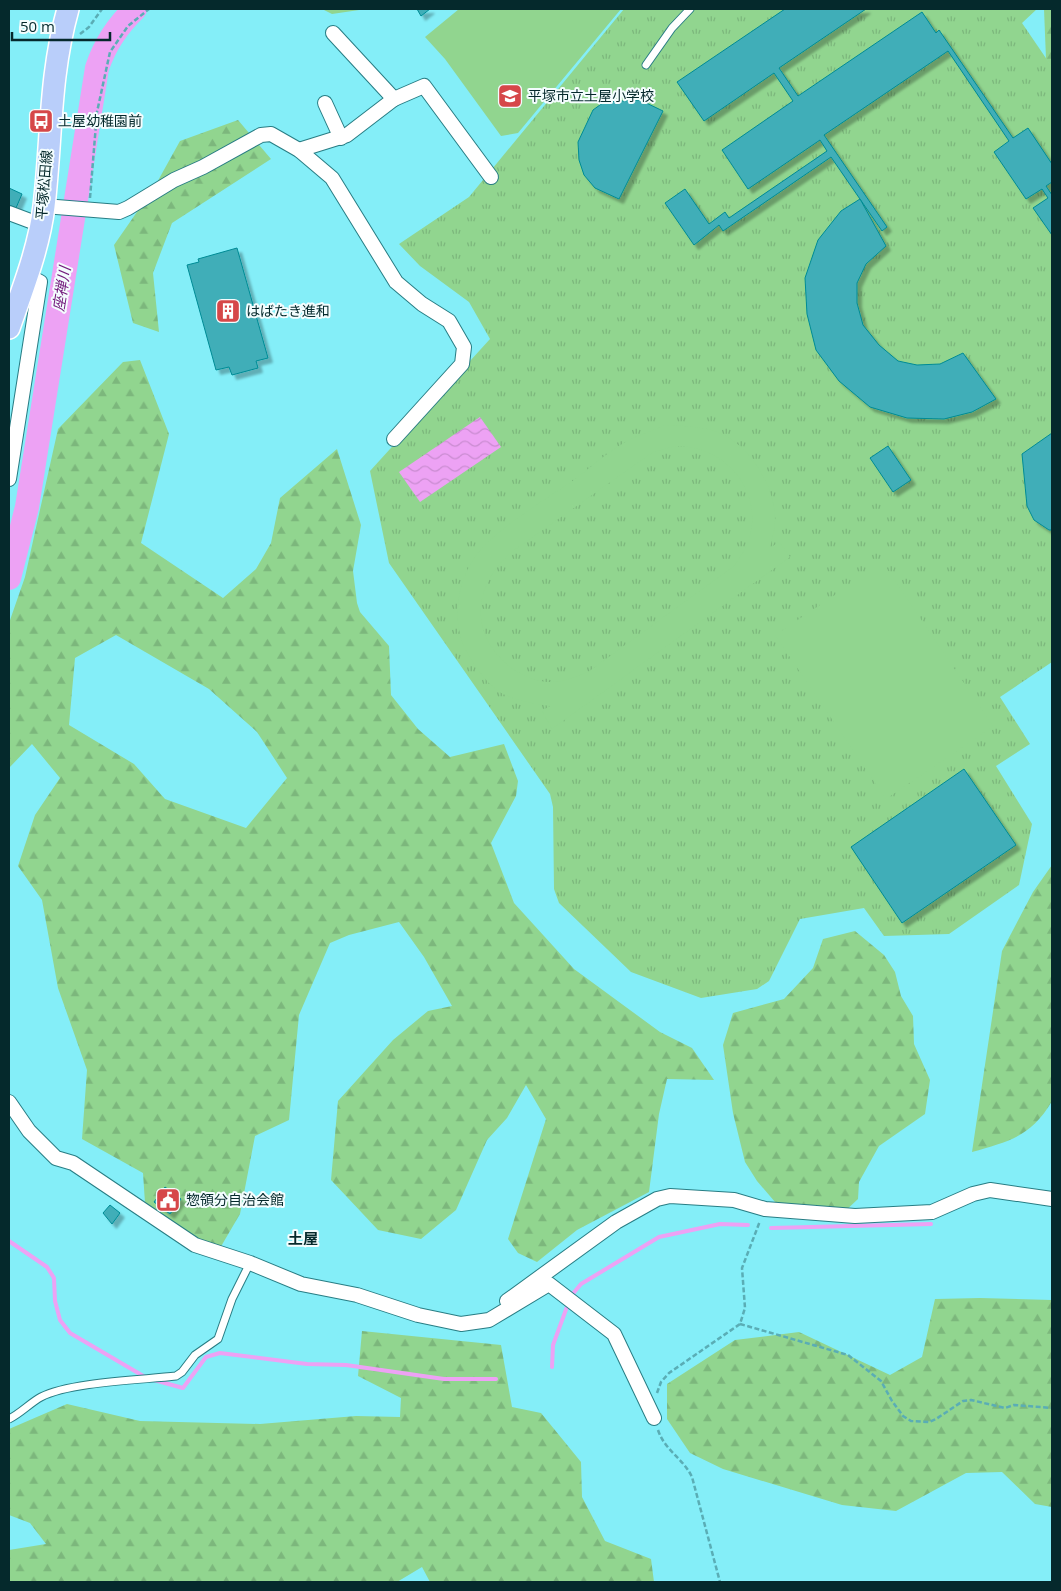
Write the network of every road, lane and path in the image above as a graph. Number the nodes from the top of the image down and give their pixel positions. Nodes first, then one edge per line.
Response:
1 (68, 9) edge
2 (102, 9) edge
3 (149, 9) edge
4 (690, 9) edge
5 (333, 33) dead end
6 (61, 35) junction
7 (646, 66) dead end
8 (394, 99) junction
9 (326, 103) dead end
10 (341, 138) junction
11 (299, 150) junction
12 (491, 177) dead end
13 (87, 211) junction
14 (9, 213) edge
15 (42, 215) junction
16 (27, 275) junction
17 (9, 328) edge
18 (394, 439) dead end
19 (9, 478) edge
20 (9, 1102) edge
21 (1052, 1199) edge
22 (765, 1209) junction
23 (250, 1263) junction
24 (471, 1323) junction
25 (740, 1324) junction
26 (1052, 1408) edge
27 (654, 1418) junction
28 (9, 1419) edge
29 (720, 1582) edge

1 - 6 main road, 平塚松田線
2 - 6 path
3 - 13 path
4 - 7 lane
5 - 8 street
6 - 15 main road, 平塚松田線
8 - 10 street
8 - 12 street
9 - 10 street
10 - 11 street
11 - 13 street
11 - 18 street
13 - 15 street
14 - 15 street
15 - 16 main road, 平塚松田線
16 - 17 main road, 平塚松田線
16 - 19 street
20 - 23 street
21 - 22 street
22 - 24 street
22 - 25 path
23 - 24 street
23 - 28 lane
24 - 27 street
25 - 26 path
25 - 27 path
27 - 29 path

